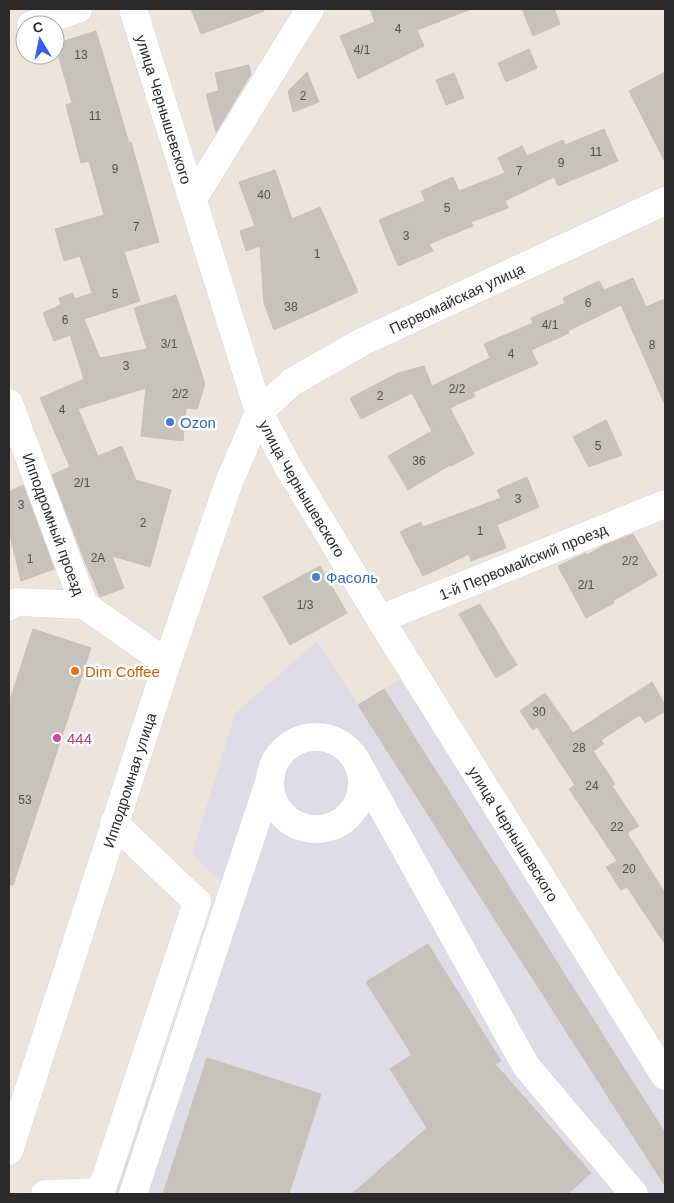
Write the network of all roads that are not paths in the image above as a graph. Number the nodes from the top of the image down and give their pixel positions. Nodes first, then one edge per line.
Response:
1 (78, 9) edge
2 (133, 9) edge
3 (310, 9) edge
4 (60, 15) edge
5 (192, 199) junction
6 (665, 201) edge
7 (9, 403) edge
8 (259, 412) junction
9 (665, 504) edge
10 (84, 604) junction
11 (9, 607) edge
12 (380, 619) junction
13 (167, 663) junction
14 (358, 762) junction
15 (271, 776) junction
16 (114, 823) junction
17 (665, 1076) edge
18 (9, 1151) edge
19 (45, 1194) edge
20 (133, 1194) edge
21 (634, 1194) edge

1 - 4 street
2 - 5 street, улица Чернышевского
3 - 5 street
5 - 8 street, улица Чернышевского
6 - 8 street, Первомайская улица
7 - 10 street, Ипподромный проезд
8 - 12 street, улица Чернышевского
8 - 13 street, Ипподромная улица
9 - 12 street, 1-й Первомайский проезд
10 - 11 street
10 - 13 street, Ипподромный проезд
12 - 17 street, улица Чернышевского
13 - 16 street, Ипподромная улица
14 - 15 street
14 - 15 street
14 - 21 street
15 - 20 street
16 - 18 street, Ипподромная улица
16 - 19 street

